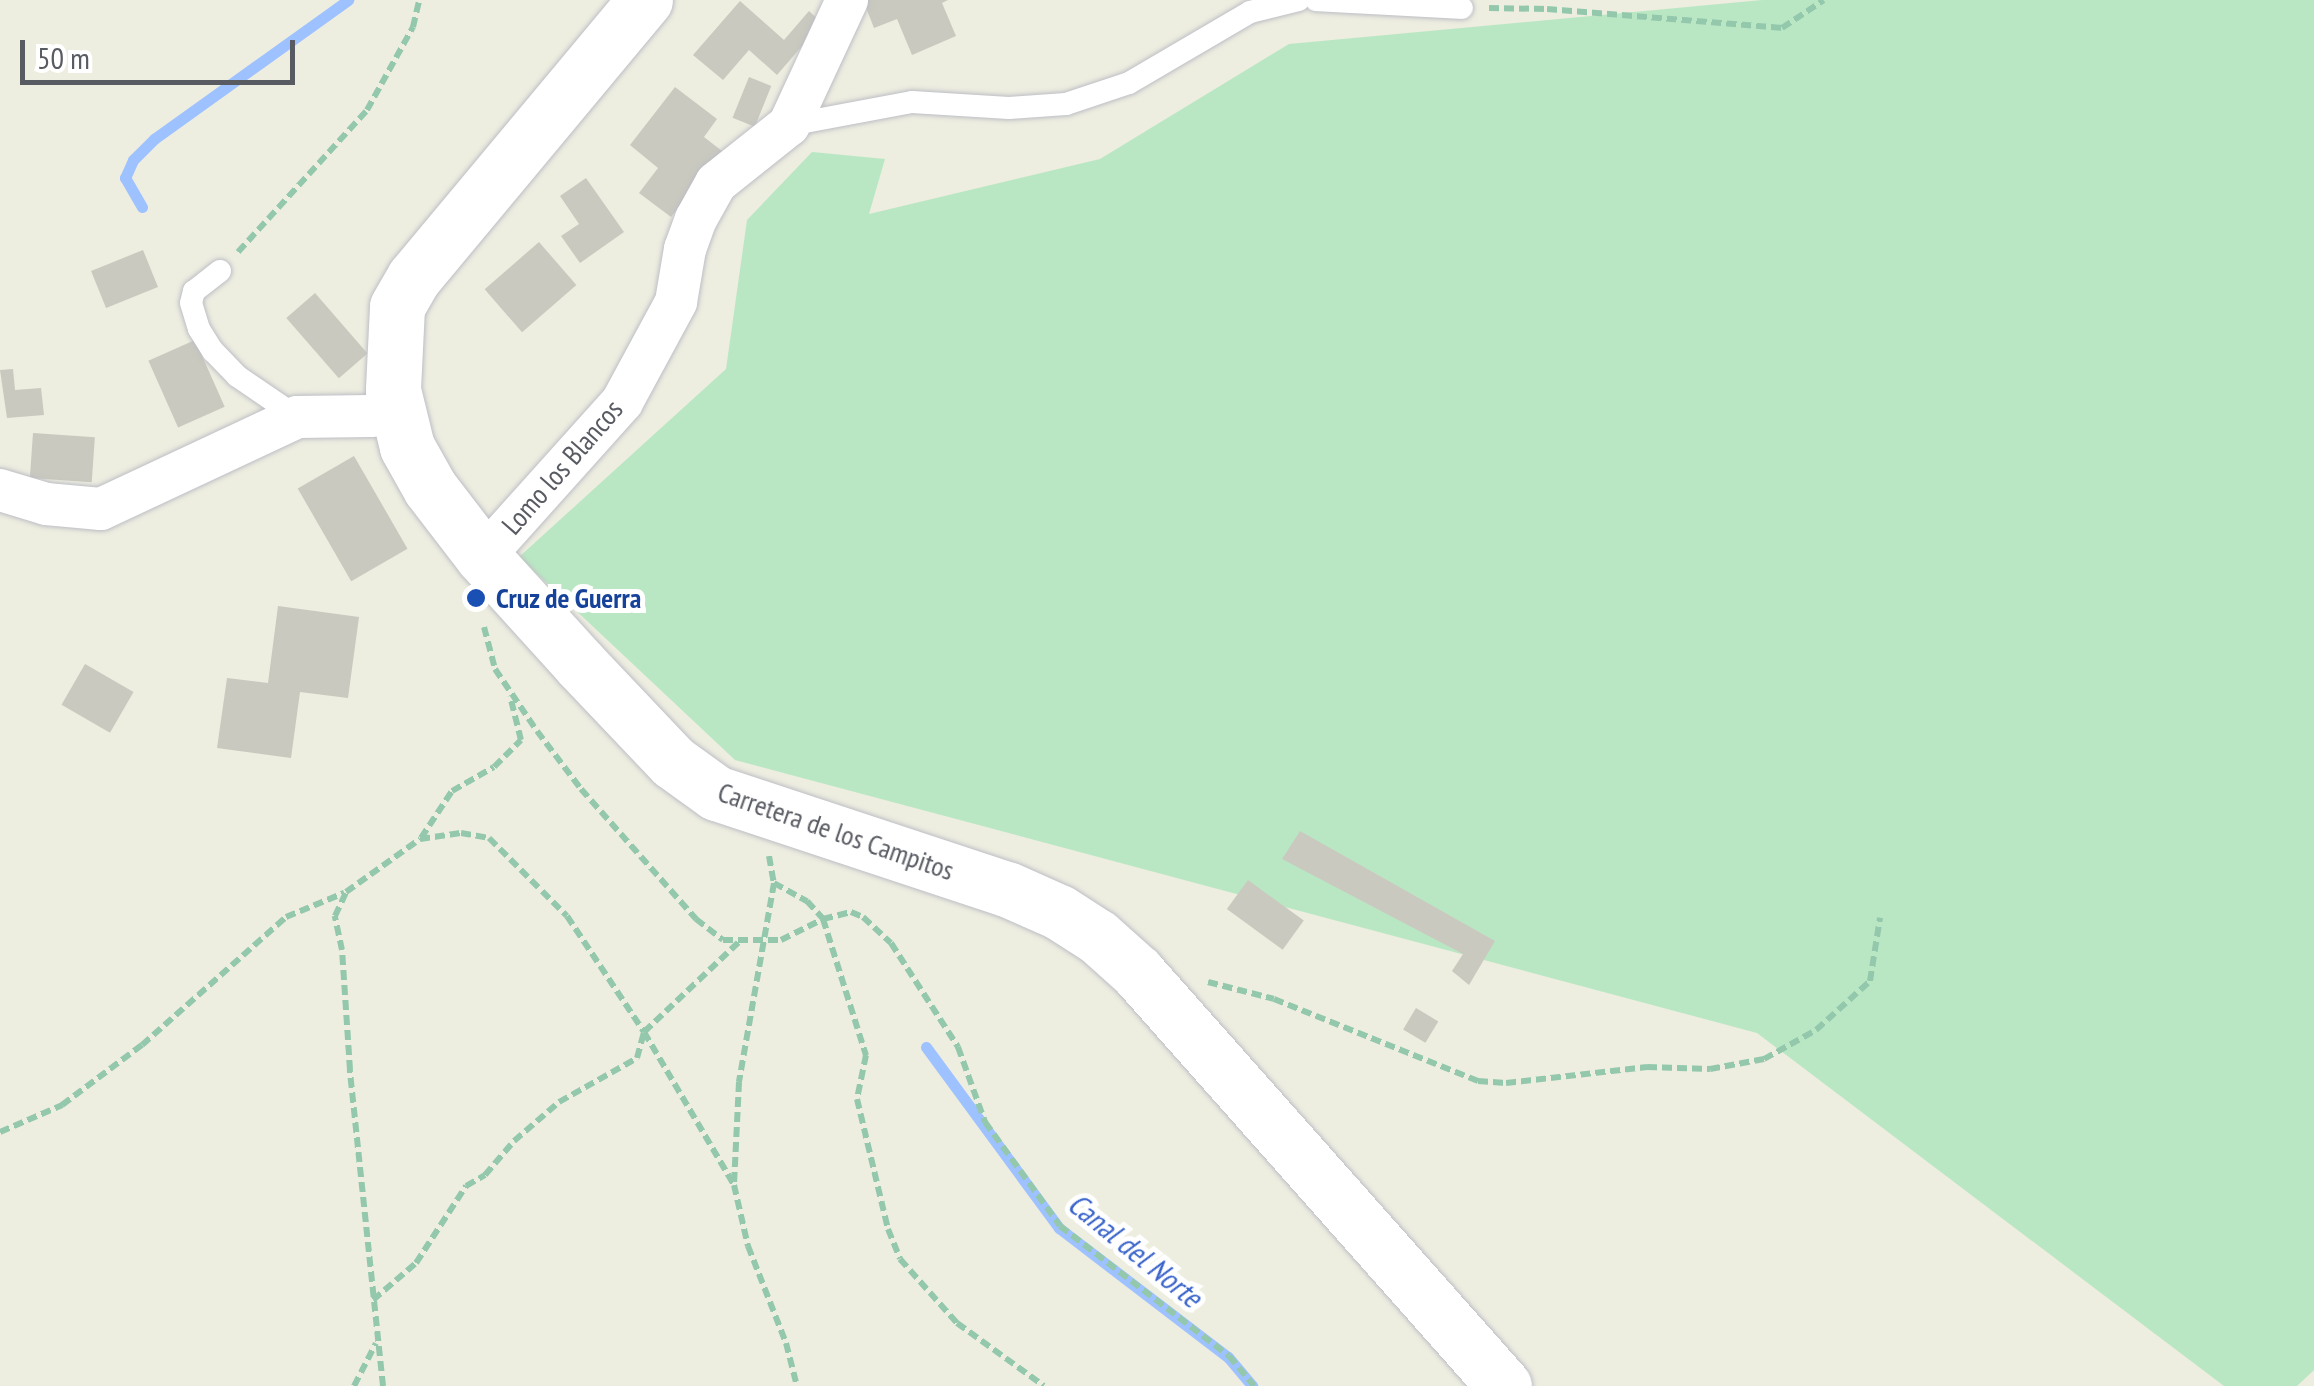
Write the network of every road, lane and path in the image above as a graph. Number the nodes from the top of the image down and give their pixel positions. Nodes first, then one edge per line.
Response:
1 (419, 0) edge
2 (645, 0) edge
3 (847, 0) edge
4 (1299, 0) edge
5 (1316, 0) edge
6 (1824, 0) edge
7 (1462, 8) joint
8 (789, 125) junction
9 (220, 271) joint
10 (396, 410) junction
11 (297, 417) junction
12 (0, 490) edge
13 (483, 583) junction
14 (508, 688) junction
15 (420, 839) junction
16 (346, 892) junction
17 (1880, 918) dead end
18 (822, 919) junction
19 (742, 940) junction
20 (766, 940) junction
21 (1137, 972) junction
22 (644, 1032) junction
23 (0, 1132) edge
24 (734, 1185) junction
25 (373, 1300) junction
26 (376, 1342) junction
27 (354, 1386) edge
28 (382, 1386) edge
29 (797, 1386) edge
30 (1044, 1386) edge
31 (1254, 1386) edge
32 (1504, 1386) edge

1 - 9 path
2 - 10 main road, Carretera de los Campitos
3 - 8 street
4 - 8 lane, Lomo los Blancos
5 - 7 lane
6 - 7 path
8 - 13 street, Lomo los Blancos
9 - 11 lane
10 - 11 street
10 - 13 main road, Carretera de los Campitos
11 - 12 street
13 - 14 path
13 - 21 main road, Carretera de los Campitos
14 - 15 path
14 - 19 path
15 - 16 path
15 - 22 path
16 - 23 path
16 - 25 path
17 - 21 path
18 - 20 path
18 - 20 path
18 - 30 path
18 - 31 path
19 - 20 path
19 - 22 path
20 - 24 path
21 - 32 main road, Carretera de los Campitos
22 - 24 path
22 - 25 path
24 - 29 path
25 - 26 path
26 - 27 path
26 - 28 path

